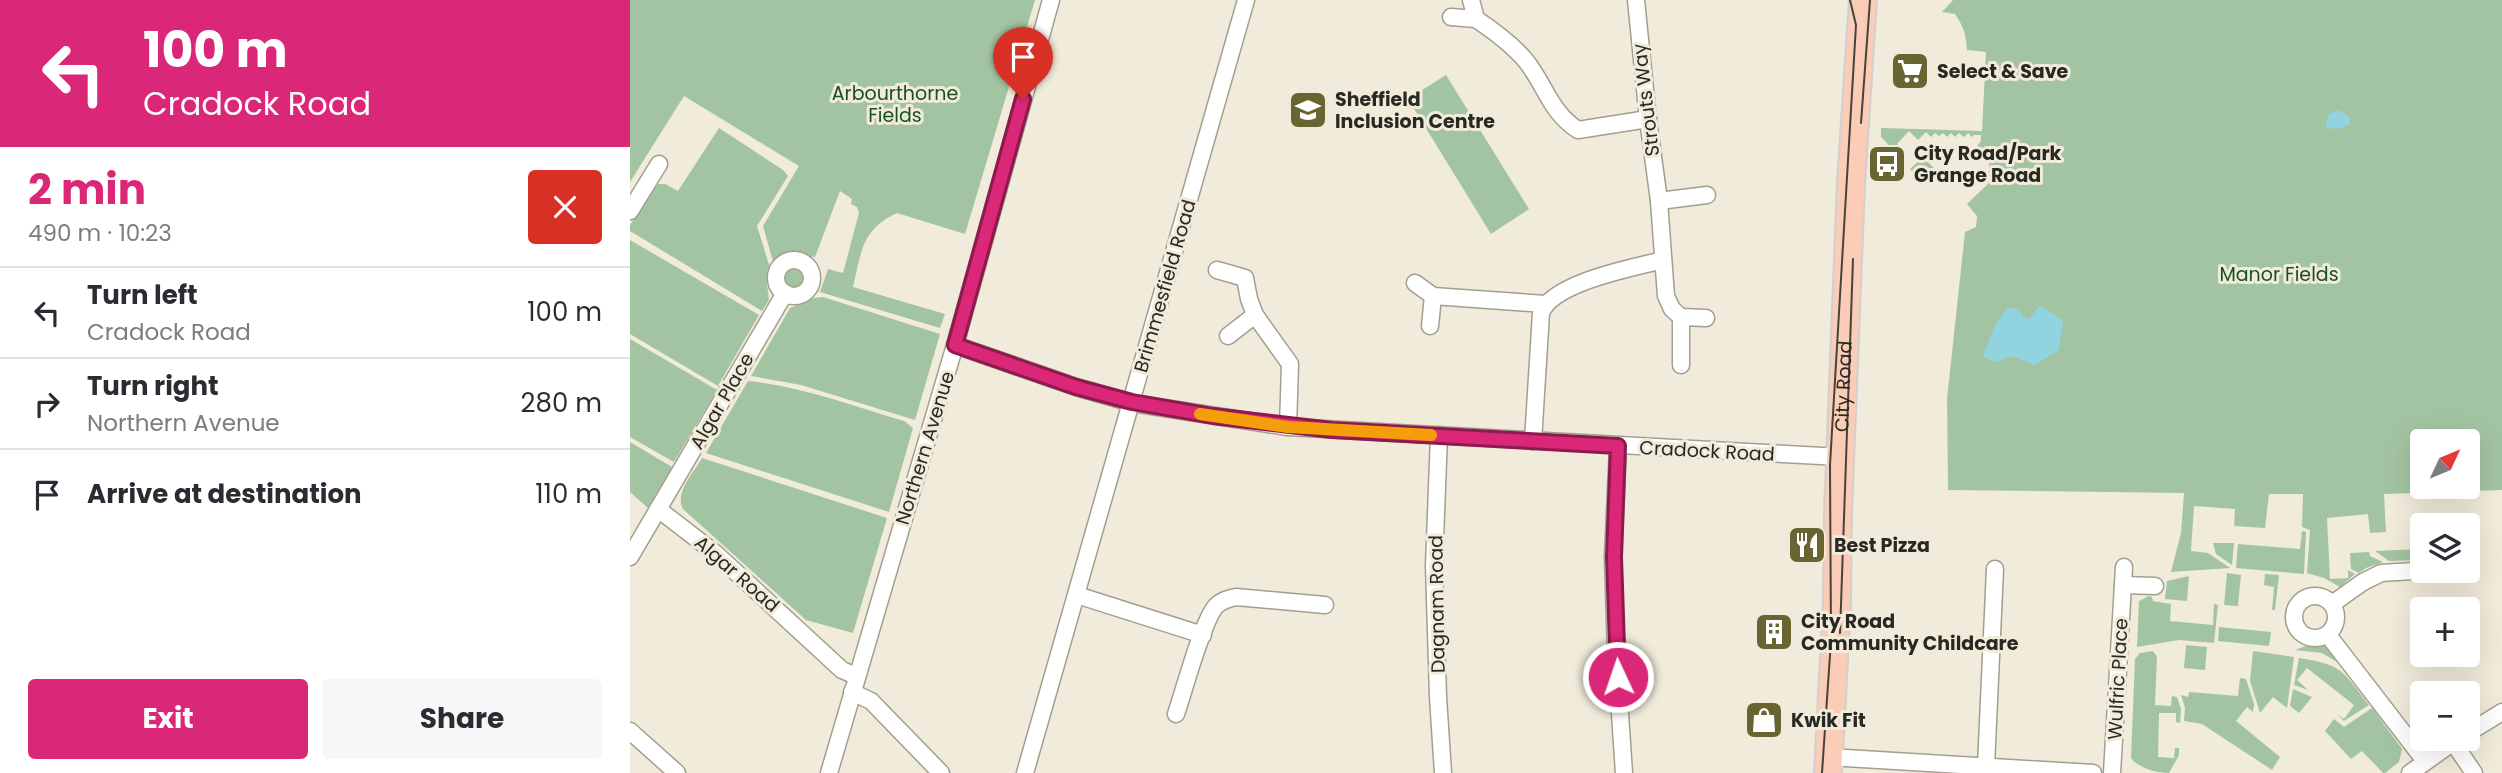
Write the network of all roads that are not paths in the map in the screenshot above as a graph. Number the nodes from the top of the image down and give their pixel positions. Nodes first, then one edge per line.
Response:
1 (1051, 0) edge
2 (1246, 0) edge
3 (1471, 0) edge
4 (1636, 0) edge
5 (1863, 0) edge
6 (1451, 17) dead end
7 (1476, 19) junction
8 (1648, 119) junction
9 (659, 164) dead end
10 (1707, 195) dead end
11 (1659, 201) junction
12 (630, 212) edge
13 (1663, 260) junction
14 (1217, 270) dead end
15 (1415, 283) dead end
16 (785, 293) dead end
17 (1433, 296) junction
18 (1545, 304) junction
19 (1255, 315) junction
20 (1681, 317) junction
21 (1706, 318) dead end
22 (1430, 326) dead end
23 (1228, 336) dead end
24 (955, 345) junction
25 (1681, 365) dead end
26 (1132, 402) junction
27 (1288, 427) junction
28 (1439, 435) junction
29 (1534, 441) junction
30 (1618, 446) junction
31 (1840, 457) junction
32 (658, 509) junction
33 (630, 557) edge
34 (2124, 567) dead end
35 (1994, 569) dead end
36 (2410, 571) edge
37 (2123, 585) junction
38 (2155, 586) dead end
39 (1077, 594) junction
40 (2332, 604) junction
41 (1325, 605) dead end
42 (1203, 635) junction
43 (2328, 635) junction
44 (856, 676) junction
45 (852, 692) junction
46 (2502, 712) edge
47 (1176, 714) dead end
48 (2480, 726) edge
49 (630, 731) edge
50 (2440, 751) edge
51 (2462, 751) edge
52 (2425, 761) junction
53 (1828, 765) edge
54 (1986, 766) junction
55 (669, 770) edge
56 (829, 773) edge
57 (941, 773) edge
58 (1024, 773) edge
59 (1443, 773) edge
60 (1624, 773) edge
61 (2093, 773) edge
62 (2112, 773) edge
63 (2410, 773) edge
64 (2473, 773) edge

1 - 24 street, Northern Avenue
2 - 26 street, Brimmesfield Road
3 - 7 street
4 - 8 street, Strouts Way
5 - 31 main road, City Road
6 - 7 street
7 - 8 street
8 - 11 street, Strouts Way
9 - 12 street
10 - 11 street
11 - 13 street, Strouts Way
13 - 18 street
13 - 20 street, Strouts Way
14 - 19 street
15 - 17 street
16 - 32 street, Algar Place
17 - 18 street
17 - 22 street
18 - 29 street
19 - 23 street
19 - 27 street
20 - 21 street
20 - 25 street, Strouts Way
24 - 26 street, Cradock Road
24 - 44 street, Northern Avenue
26 - 27 street, Cradock Road
26 - 39 street, Brimmesfield Road
27 - 28 street, Cradock Road
28 - 29 street, Cradock Road
28 - 59 street, Dagnam Road
29 - 30 street, Cradock Road
30 - 31 street, Cradock Road
30 - 60 street
31 - 53 main road, City Road
32 - 33 street
32 - 44 street, Algar Road
34 - 37 street, Wulfric Place
35 - 54 street
36 - 40 street
37 - 38 street
37 - 62 street, Wulfric Place
39 - 42 street
39 - 58 street, Brimmesfield Road
40 - 43 street
40 - 43 street
41 - 42 street
42 - 47 street
43 - 52 street
44 - 45 street, Northern Avenue
45 - 56 street, Northern Avenue
45 - 57 street
46 - 48 street
49 - 55 street
50 - 52 street
51 - 64 street
52 - 63 street
53 - 54 street
54 - 61 street

